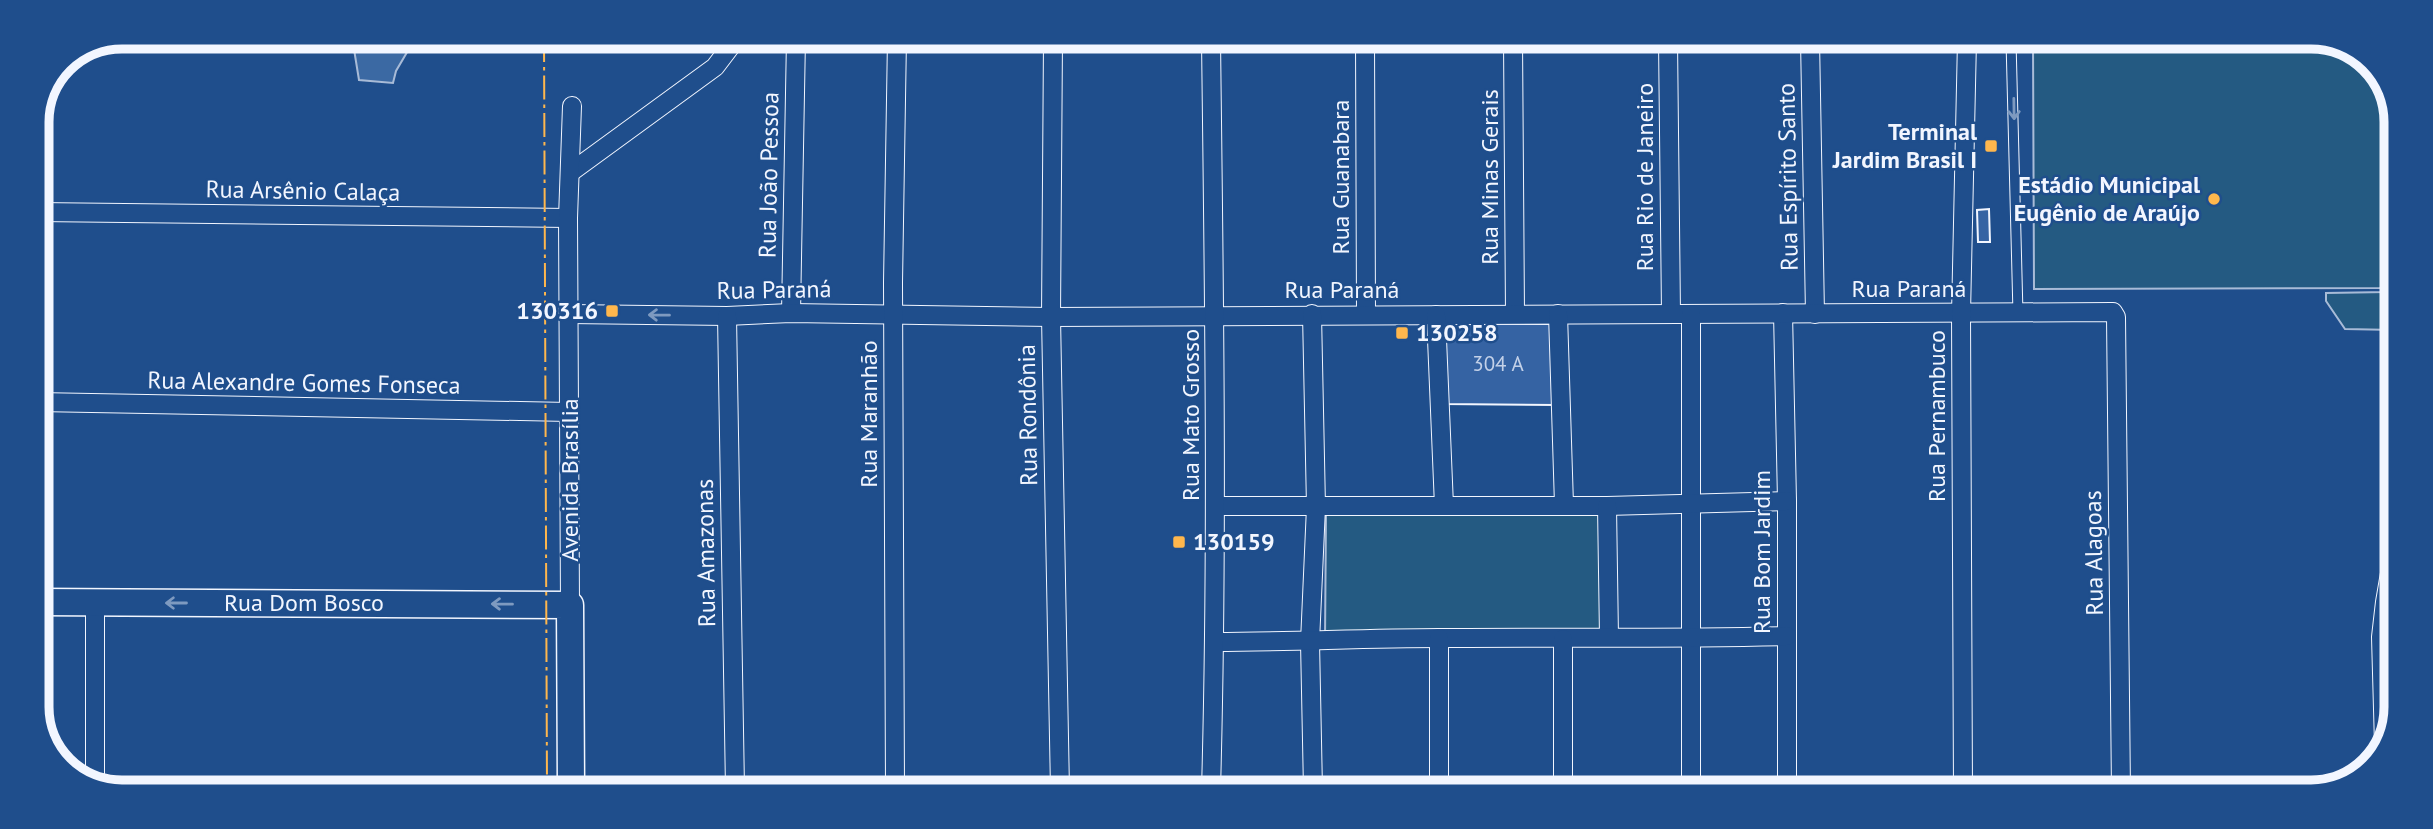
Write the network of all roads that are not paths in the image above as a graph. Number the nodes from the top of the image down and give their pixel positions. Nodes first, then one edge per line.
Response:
1 (729, 49) edge
2 (796, 49) edge
3 (897, 49) edge
4 (1053, 49) edge
5 (1211, 49) edge
6 (1365, 49) edge
7 (1513, 49) edge
8 (1668, 49) edge
9 (1810, 49) edge
10 (1968, 49) edge
11 (2011, 49) edge
12 (572, 106) dead end
13 (571, 172) junction
14 (49, 212) edge
15 (568, 218) junction
16 (791, 313) junction
17 (1783, 313) junction
18 (2115, 313) joint
19 (569, 314) junction
20 (894, 314) junction
21 (1312, 314) junction
22 (1366, 314) junction
23 (1515, 314) junction
24 (1558, 314) junction
25 (1671, 314) junction
26 (1691, 314) junction
27 (1815, 314) junction
28 (1961, 314) junction
29 (2018, 314) junction
30 (1215, 315) junction
31 (1436, 315) junction
32 (727, 316) junction
33 (1051, 317) junction
34 (49, 402) edge
35 (569, 412) junction
36 (1787, 501) junction
37 (1691, 502) junction
38 (1564, 505) junction
39 (1216, 506) junction
40 (1444, 506) junction
41 (1607, 506) junction
42 (1317, 507) junction
43 (49, 602) edge
44 (94, 603) junction
45 (570, 605) junction
46 (2384, 611) edge
47 (1787, 636) junction
48 (1439, 638) junction
49 (1609, 638) junction
50 (1563, 639) junction
51 (1690, 639) junction
52 (1215, 642) junction
53 (1310, 642) junction
54 (2383, 715) edge
55 (95, 774) edge
56 (571, 780) edge
57 (735, 780) edge
58 (895, 780) edge
59 (1060, 780) edge
60 (1211, 780) edge
61 (1313, 780) edge
62 (1438, 780) edge
63 (1563, 780) edge
64 (1691, 780) edge
65 (1787, 780) edge
66 (1963, 780) edge
67 (2121, 780) edge

1 - 13 street
2 - 16 street, Rua João Pessoa
3 - 20 street, Rua Maranhão
4 - 33 street, Rua Rondônia
5 - 30 street, Rua Mato Grosso
6 - 22 street, Rua Guanabara
7 - 23 street, Rua Minas Gerais
8 - 25 street, Rua Rio de Janeiro
9 - 27 street, Rua Espírito Santo
10 - 28 street, Rua Pernambuco
11 -> 29 lane
12 - 13 street, Avenida Brasília
13 - 15 street, Avenida Brasília
14 - 15 street, Rua Arsênio Calaça
15 - 19 street, Avenida Brasília
16 - 20 street, Rua Paraná
16 - 32 street, Rua Paraná
17 - 26 street, Rua Paraná
17 - 27 street, Rua Paraná
17 - 36 street, Rua Bom Jardim
18 - 29 street, Rua Paraná
18 - 67 street, Rua Alagoas
32 -> 19 street, Rua Paraná
19 - 35 street, Avenida Brasília
20 - 33 street, Rua Paraná
20 - 58 street, Rua Maranhão
21 - 22 street, Rua Paraná
21 - 30 street, Rua Paraná
21 - 42 street
22 - 31 street, Rua Paraná
23 - 24 street, Rua Paraná
23 - 31 street, Rua Paraná
24 - 25 street, Rua Paraná
24 - 38 street
25 - 26 street, Rua Paraná
26 - 37 street
27 - 28 street, Rua Paraná
28 - 29 street, Rua Paraná
28 - 66 street, Rua Pernambuco
30 - 33 street, Rua Paraná
30 - 39 street, Rua Mato Grosso
31 - 40 street
32 - 57 street, Rua Amazonas
33 - 59 street, Rua Rondônia
34 - 35 street, Rua Alexandre Gomes Fonseca
35 - 45 street, Avenida Brasília
36 - 37 street
36 - 47 street, Rua Bom Jardim
37 - 41 street
37 - 51 street
38 - 40 street
38 - 41 street
39 - 42 street
39 - 52 street, Rua Mato Grosso
40 - 42 street
41 - 49 street
42 - 53 street
43 - 44 street, Rua Dom Bosco
45 -> 44 street, Rua Dom Bosco
44 - 55 street
45 - 56 street, Avenida Brasília
46 - 54 street
47 - 51 street
47 - 65 street, Rua Bom Jardim
48 - 50 street
48 - 53 street
48 - 62 street
49 - 50 street
49 - 51 street
50 - 63 street
51 - 64 street
52 - 53 street
52 - 60 street, Rua Mato Grosso
53 - 61 street

